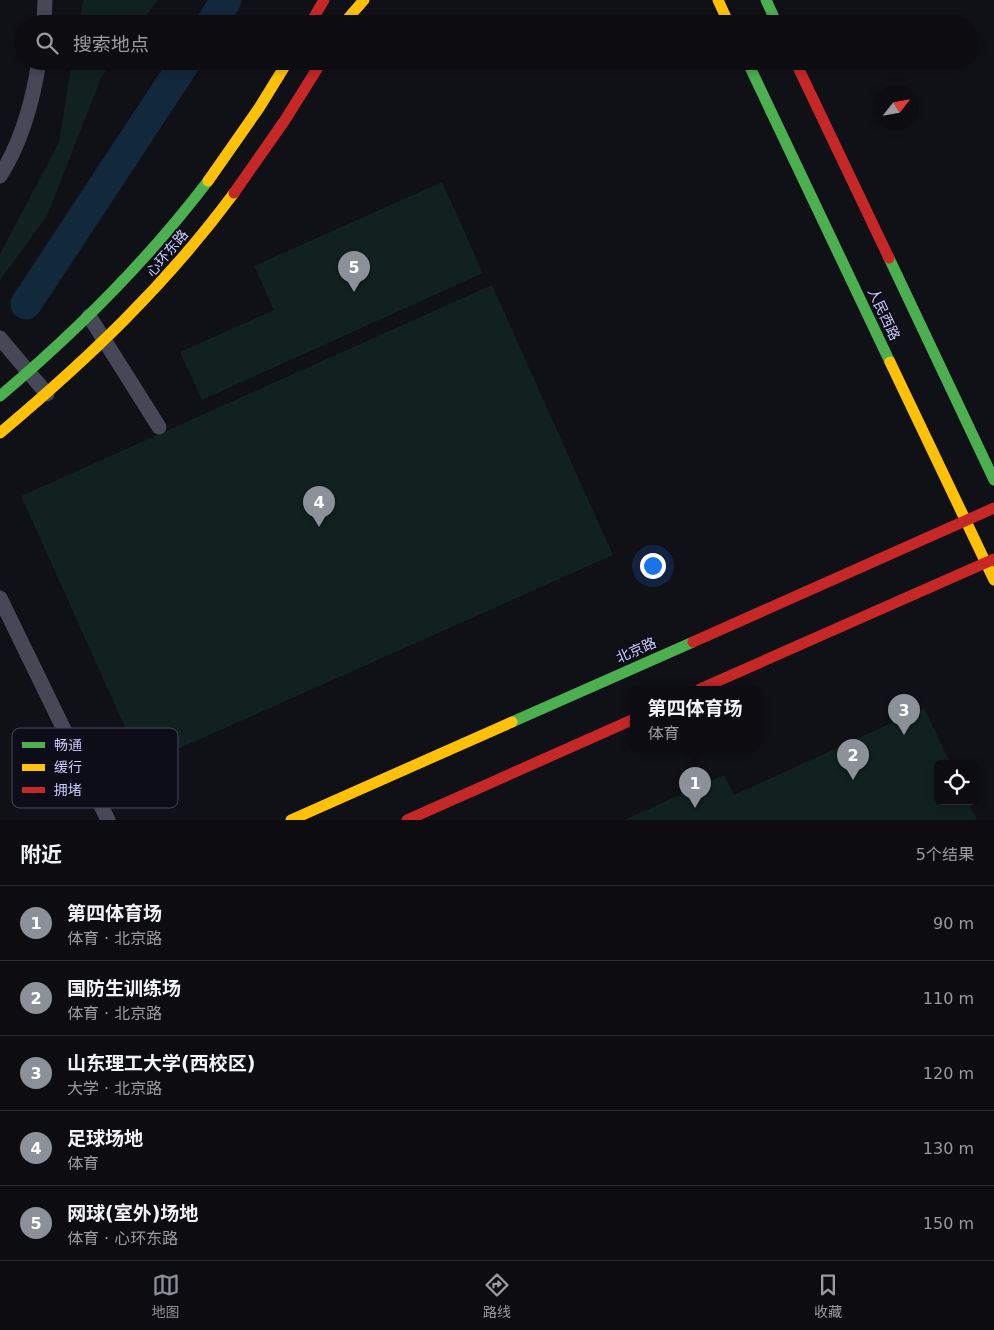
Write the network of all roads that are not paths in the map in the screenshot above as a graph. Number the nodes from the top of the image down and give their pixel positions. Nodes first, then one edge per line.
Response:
1 (45, 0) edge
2 (324, 0) edge
3 (364, 0) edge
4 (718, 0) edge
5 (766, 0) edge
6 (44, 15) edge
7 (315, 15) edge
8 (351, 15) edge
9 (725, 15) edge
10 (773, 15) edge
11 (37, 70) edge
12 (282, 70) edge
13 (317, 70) edge
14 (751, 70) edge
15 (799, 70) edge
16 (0, 176) edge
17 (88, 316) junction
18 (3, 341) edge
19 (105, 342) junction
20 (29, 373) junction
21 (47, 394) junction
22 (0, 396) edge
23 (159, 427) dead end
24 (0, 433) edge
25 (994, 480) edge
26 (994, 508) edge
27 (966, 521) junction
28 (990, 561) edge
29 (994, 580) edge
30 (0, 598) edge
31 (707, 686) edge
32 (630, 721) edge
33 (63, 728) edge
34 (102, 808) edge
35 (108, 820) edge
36 (291, 820) edge
37 (407, 820) edge

1 - 6 street
2 - 7 main road
3 - 8 main road
4 - 9 main road
5 - 10 main road
11 - 16 street
12 - 17 main road, 心环东路
13 - 19 main road, 心环东路
14 - 27 main road, 人民西路
15 - 25 main road, 人民西路
17 - 19 street
17 - 20 main road, 心环东路
18 - 20 street
19 - 21 main road, 心环东路
19 - 23 street
20 - 21 street
20 - 22 main road, 心环东路
21 - 24 main road, 心环东路
26 - 27 main road, 北京路
27 - 28 main road, 人民西路
27 - 36 main road, 北京路
28 - 29 main road, 人民西路
28 - 31 main road
30 - 33 street
32 - 37 main road
34 - 35 street

